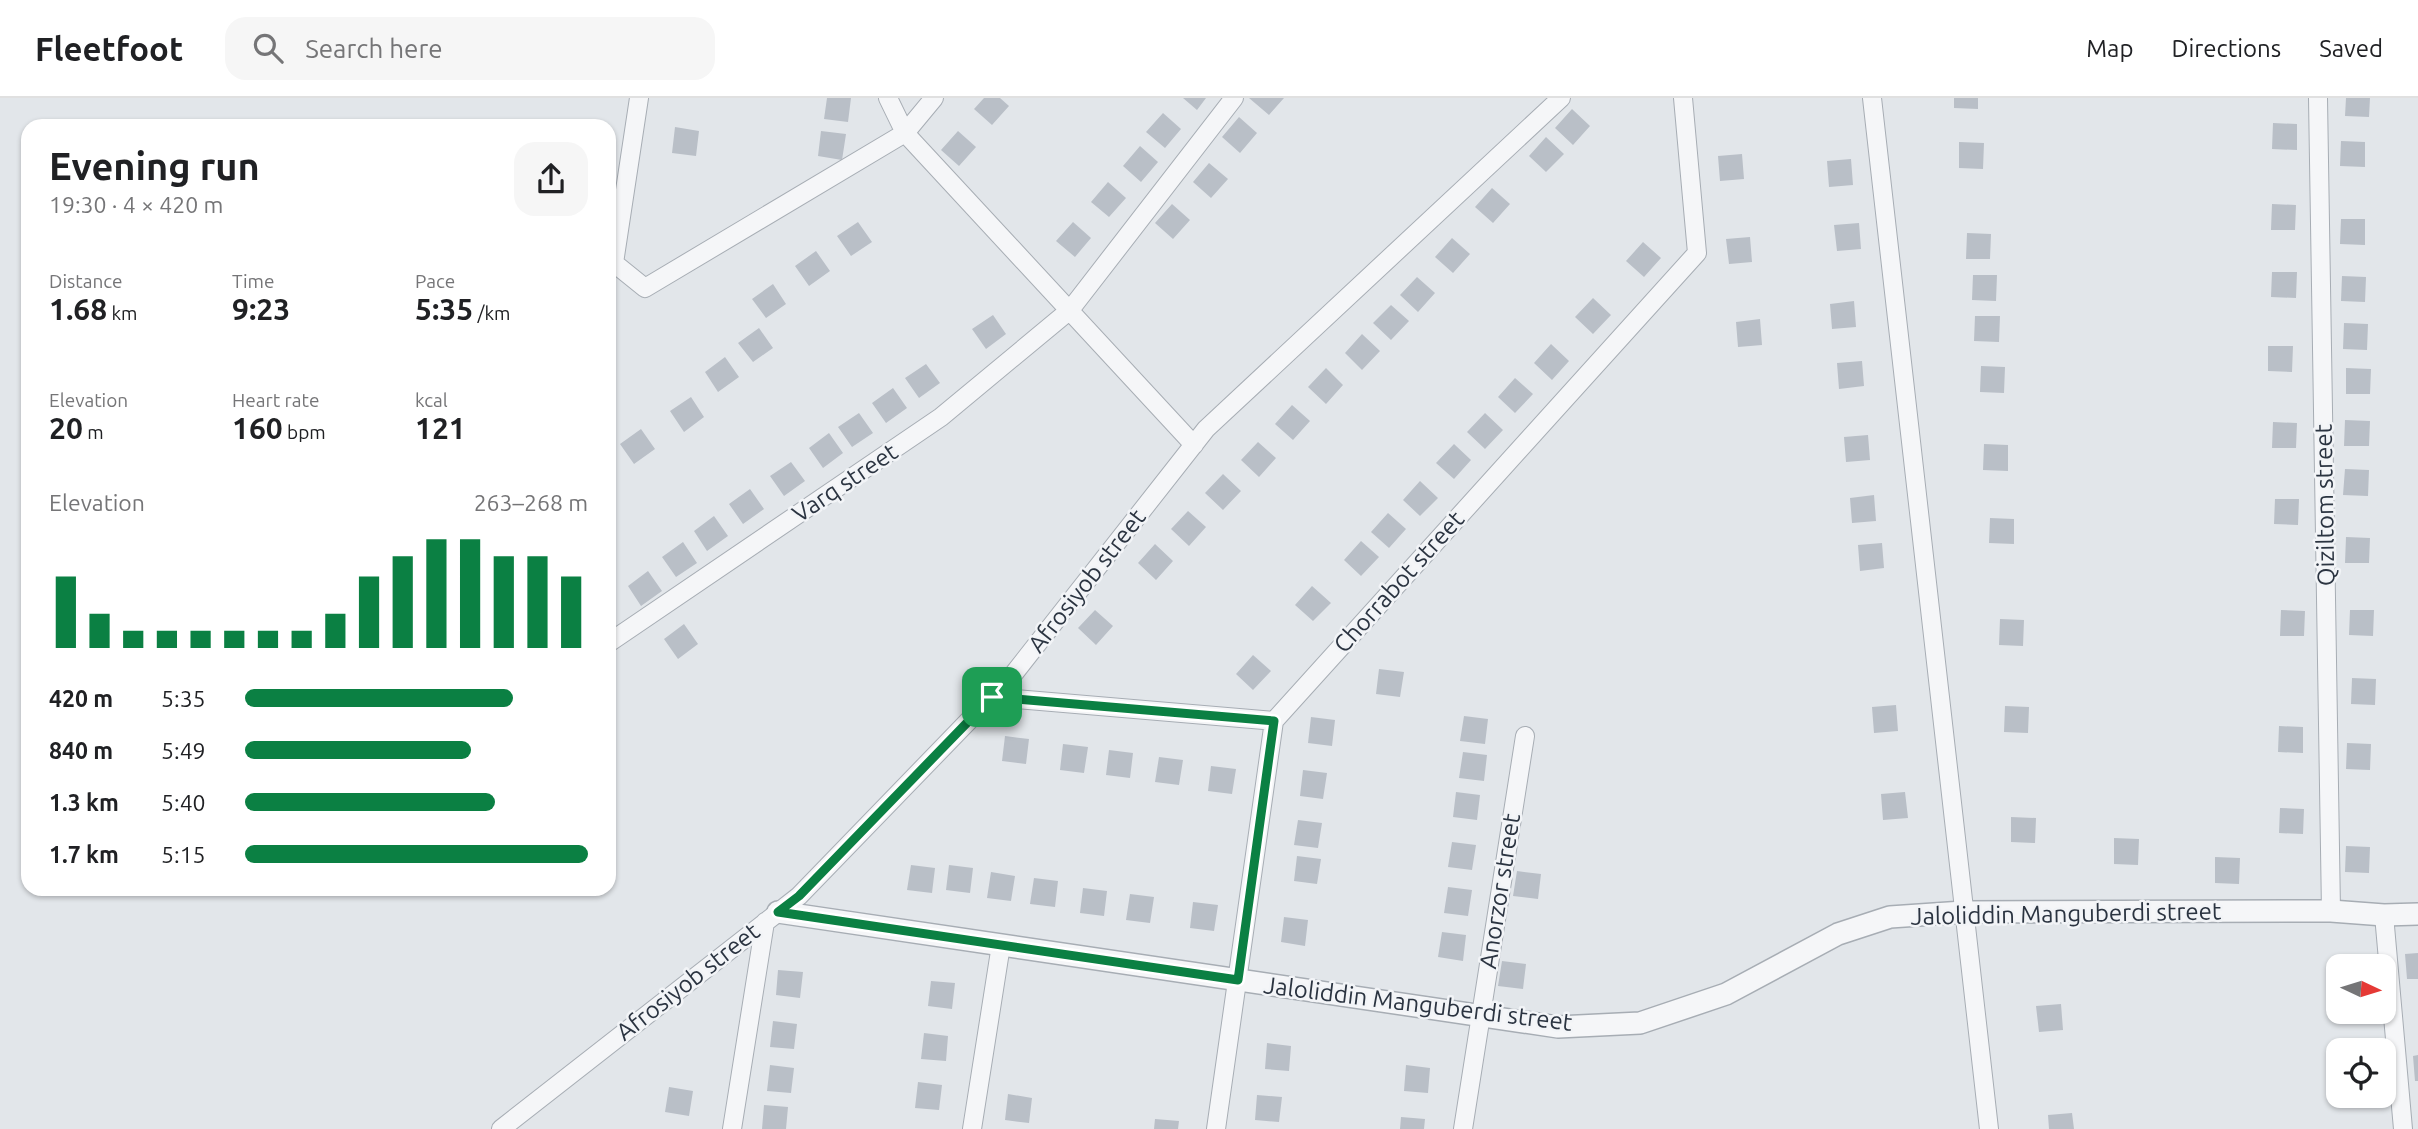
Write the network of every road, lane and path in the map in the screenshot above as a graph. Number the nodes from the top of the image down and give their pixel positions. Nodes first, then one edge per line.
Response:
1 (639, 98) edge
2 (888, 98) edge
3 (934, 98) edge
4 (1234, 98) edge
5 (1560, 98) edge
6 (1683, 98) edge
7 (1872, 98) edge
8 (2318, 98) edge
9 (905, 134) junction
10 (616, 250) edge
11 (616, 265) edge
12 (1070, 310) junction
13 (1194, 445) junction
14 (616, 638) edge
15 (992, 697) junction
16 (1274, 721) junction
17 (1525, 736) dead end
18 (2331, 911) junction
19 (1963, 912) junction
20 (2418, 914) edge
21 (2384, 915) junction
22 (772, 917) junction
23 (1001, 945) junction
24 (1238, 980) junction
25 (1480, 1016) junction
26 (501, 1129) edge
27 (732, 1129) edge
28 (972, 1129) edge
29 (1216, 1129) edge
30 (1462, 1129) edge
31 (1989, 1129) edge
32 (2403, 1129) edge

1 - 10 street
2 - 9 street
3 - 9 street
4 - 12 street, Varq street
5 - 13 street, Afrosiyob street
6 - 16 street, Chorrabot street
7 - 19 street
8 - 18 street, Qiziltom street
9 - 11 street
9 - 12 street
12 - 13 street
12 - 14 street, Varq street
13 - 15 street, Afrosiyob street
15 - 16 street
15 - 22 street, Afrosiyob street
16 - 24 street
17 - 25 street, Anorzor street
18 - 19 street, Jaloliddin Manguberdi street
18 - 21 street, Jaloliddin Manguberdi street
19 - 25 street, Jaloliddin Manguberdi street
19 - 31 street
20 - 21 street, Jaloliddin Manguberdi street
21 - 32 street
22 - 23 street, Jaloliddin Manguberdi street
22 - 26 street, Afrosiyob street
22 - 27 street
23 - 24 street, Jaloliddin Manguberdi street
23 - 28 street
24 - 25 street, Jaloliddin Manguberdi street
24 - 29 street
25 - 30 street, Anorzor street

